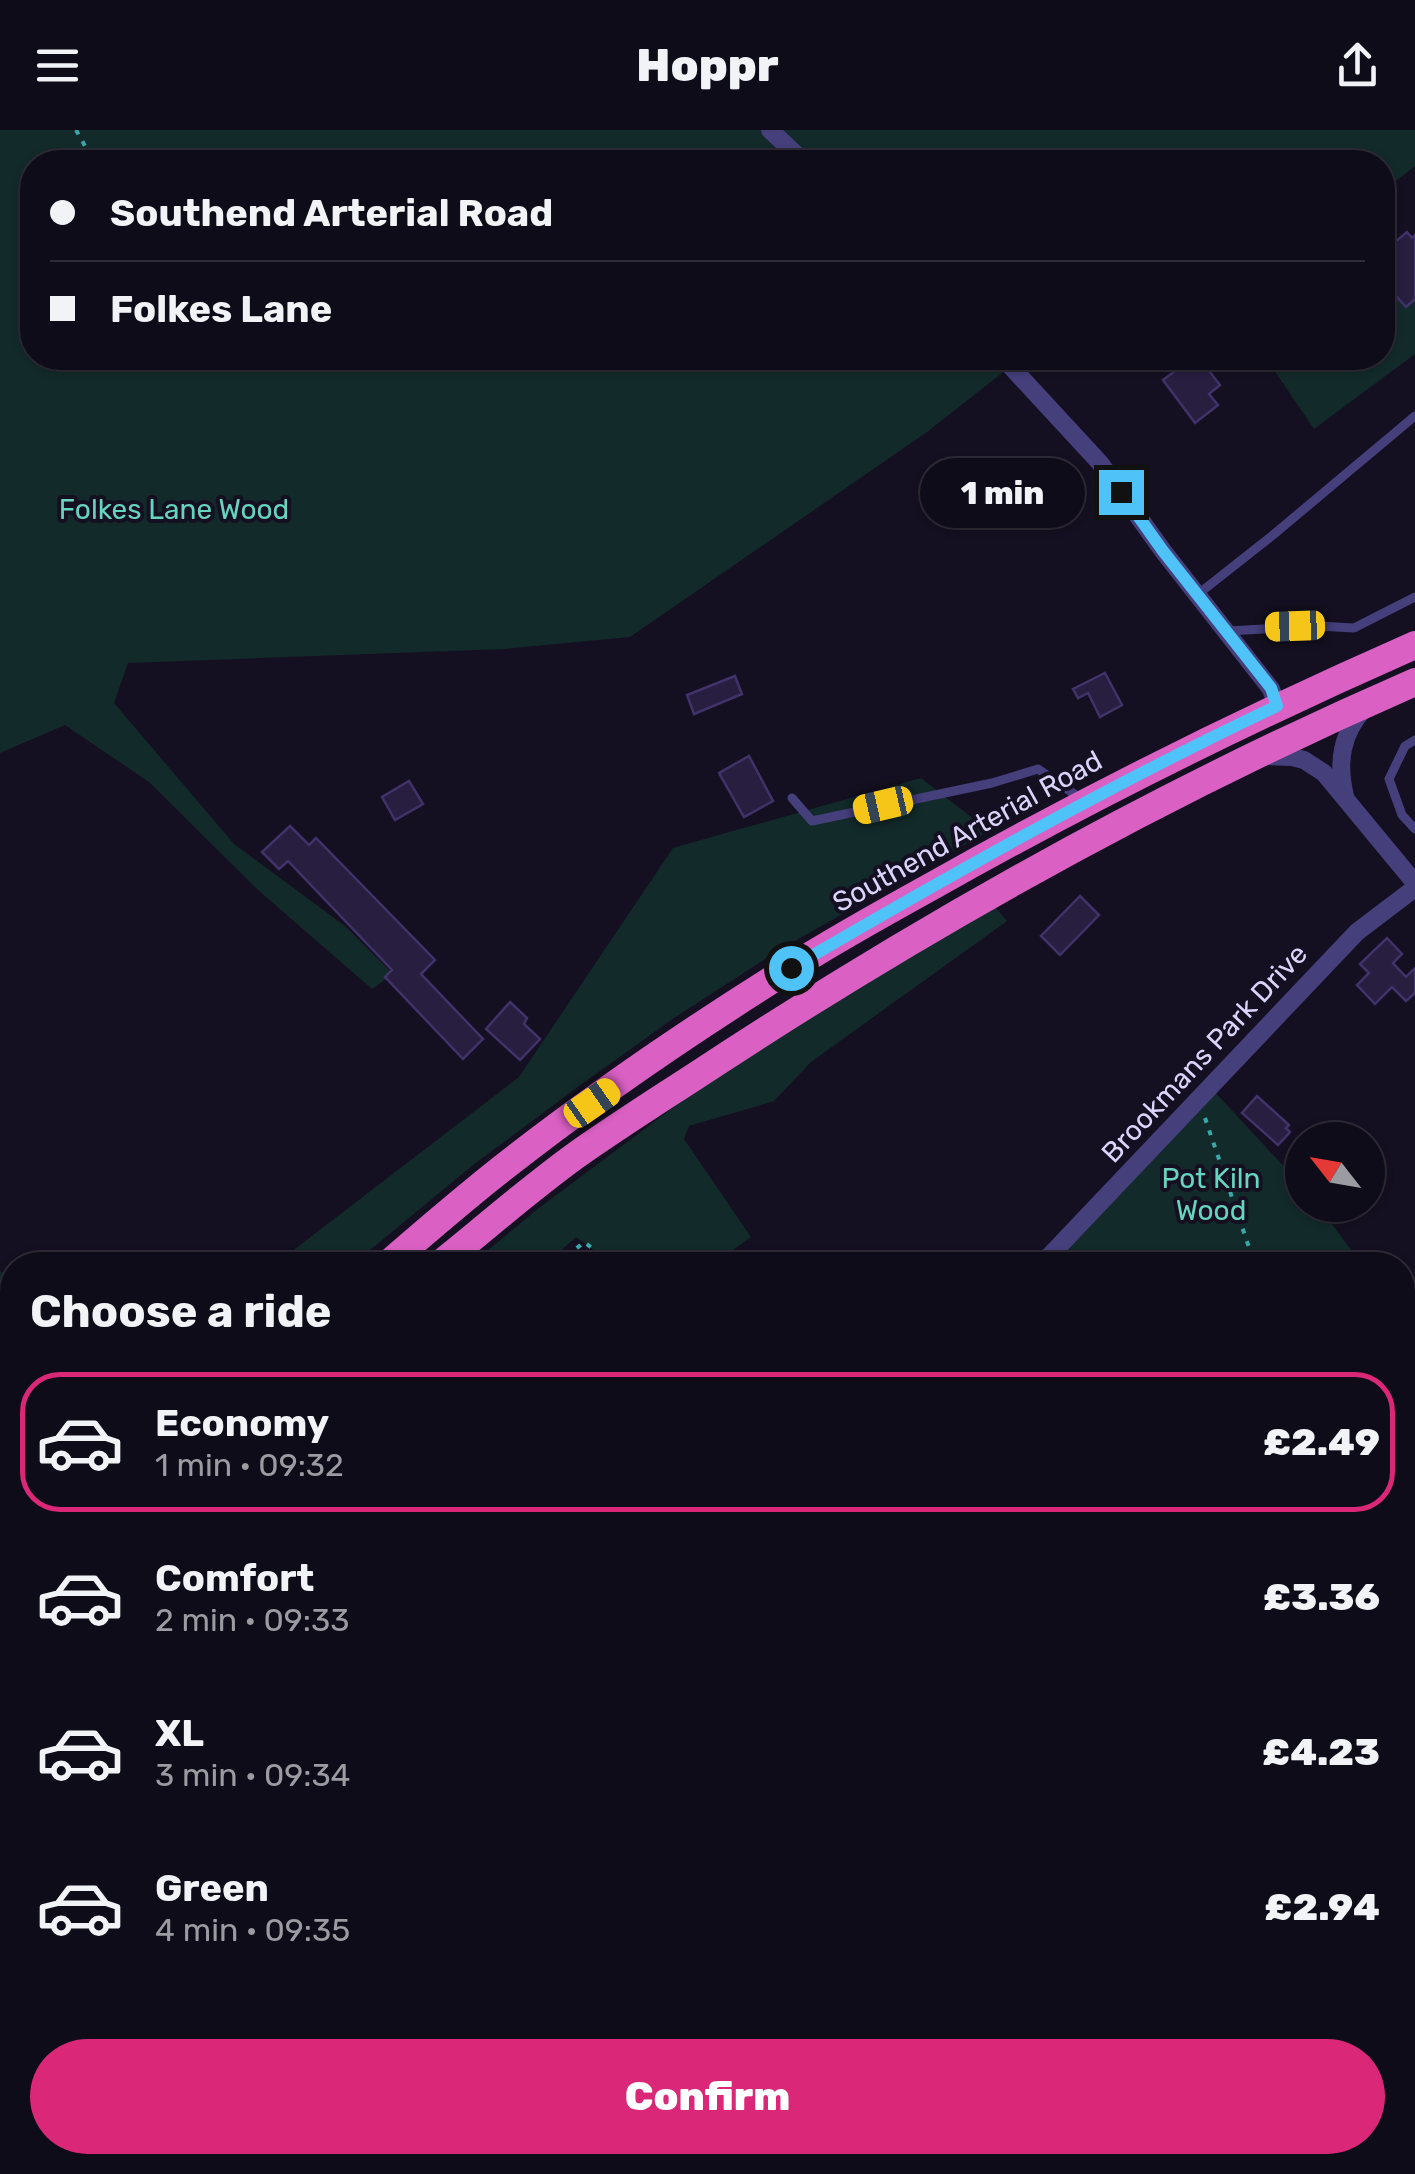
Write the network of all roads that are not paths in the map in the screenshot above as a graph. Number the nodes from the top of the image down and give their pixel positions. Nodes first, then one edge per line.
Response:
1 (770, 130) edge
2 (791, 150) edge
3 (1013, 370) edge
4 (1415, 416) edge
5 (1197, 595) junction
6 (1415, 597) edge
7 (1225, 632) junction
8 (1415, 644) edge
9 (1415, 682) edge
10 (1373, 700) junction
11 (1277, 706) junction
12 (1415, 740) edge
13 (1232, 766) junction
14 (1345, 796) junction
15 (792, 798) dead end
16 (1086, 802) junction
17 (1415, 828) edge
18 (1415, 885) edge
19 (401, 1252) edge
20 (455, 1252) edge
21 (1053, 1252) edge

1 - 2 street
3 - 5 street
4 - 5 lane
5 - 7 street
6 - 7 lane
7 - 11 street
8 - 11 highway, Southend Arterial Road
9 - 10 highway
10 - 13 highway
10 - 14 street
11 - 16 highway, Southend Arterial Road
12 - 17 lane
13 - 14 street
13 - 20 highway
14 - 18 street
15 - 16 lane
16 - 19 highway, Southend Arterial Road
18 - 21 street, Brookmans Park Drive

